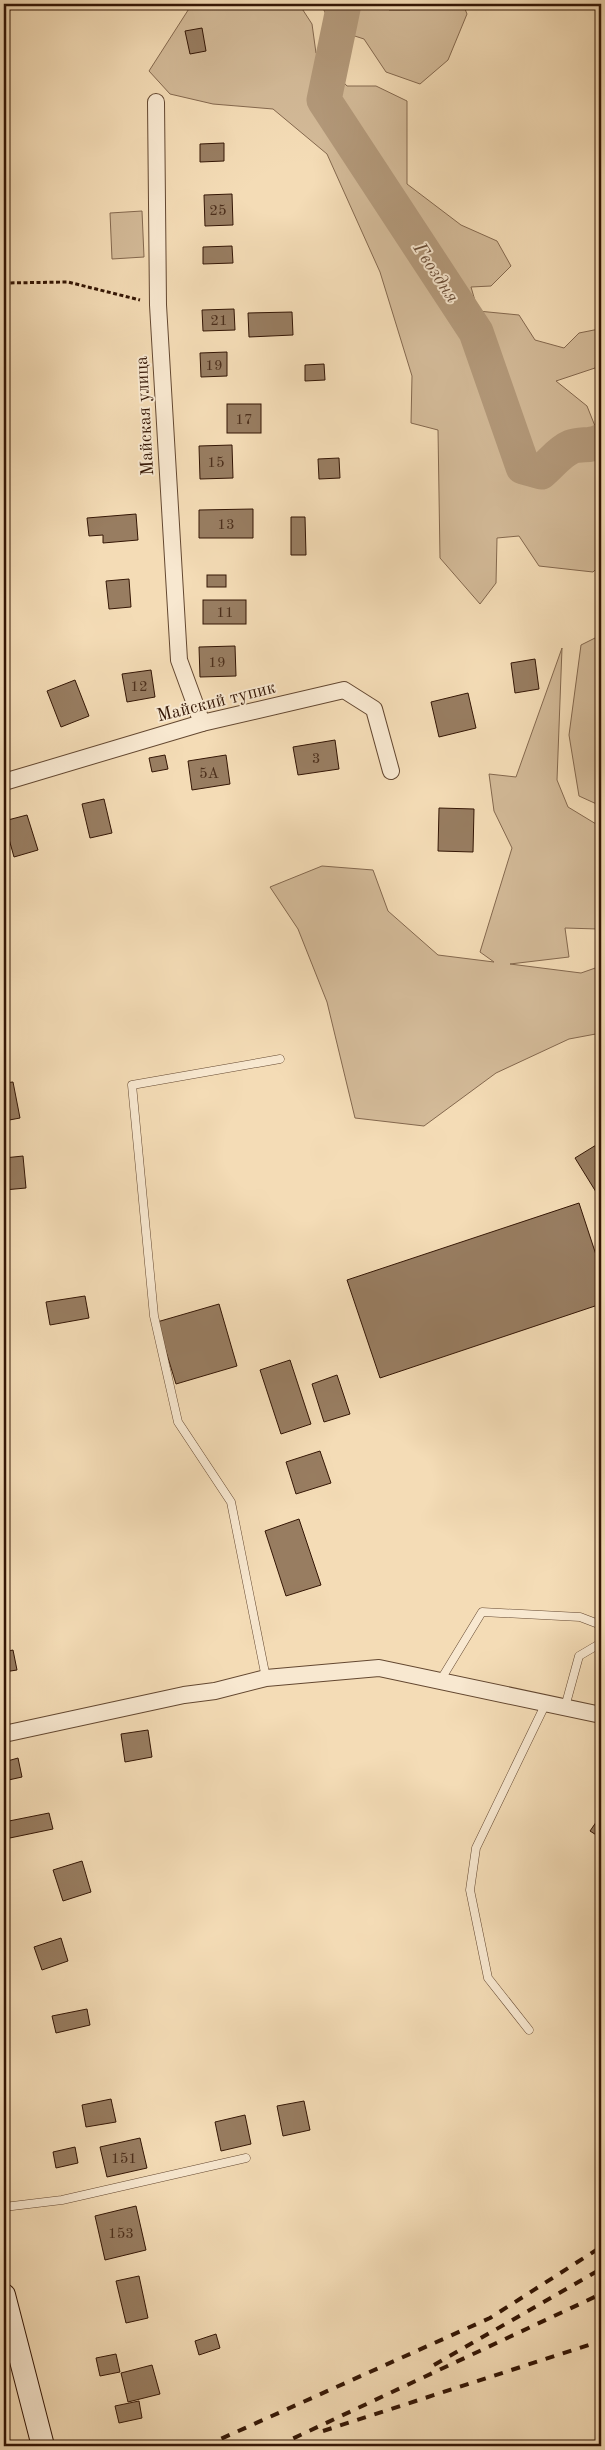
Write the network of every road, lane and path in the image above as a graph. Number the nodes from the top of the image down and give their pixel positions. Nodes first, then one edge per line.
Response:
1 (156, 102) dead end
2 (4, 283) edge
3 (158, 304) junction
4 (202, 723) junction
5 (392, 770) dead end
6 (4, 782) edge
7 (280, 1059) dead end
8 (601, 1625) edge
9 (601, 1643) edge
10 (266, 1678) junction
11 (440, 1681) junction
12 (546, 1703) junction
13 (565, 1707) junction
14 (601, 1715) edge
15 (4, 1734) edge
16 (528, 2030) dead end
17 (246, 2158) dead end
18 (4, 2207) edge
19 (4, 2295) edge
20 (43, 2446) edge

1 - 3 street, Майская улица
2 - 3 path
3 - 4 street, Майская улица
4 - 5 street, Майский тупик
4 - 6 street, Майский тупик
7 - 10 lane
8 - 11 lane
9 - 13 lane
10 - 11 street
10 - 15 street
11 - 12 street
12 - 13 street
12 - 16 lane
13 - 14 street
17 - 18 lane
19 - 20 main road

